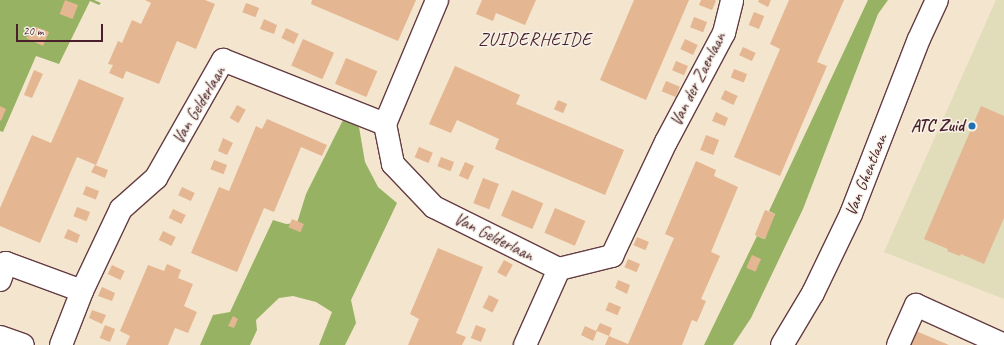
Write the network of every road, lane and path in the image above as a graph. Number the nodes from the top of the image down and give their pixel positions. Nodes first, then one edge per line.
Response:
1 (437, 0) edge
2 (732, 0) edge
3 (937, 0) edge
4 (384, 124) junction
5 (559, 269) junction
6 (0, 280) edge
7 (82, 291) junction
8 (0, 337) edge
9 (23, 345) edge
10 (61, 345) edge
11 (525, 345) edge
12 (782, 345) edge
13 (898, 345) edge
14 (1004, 345) edge

1 - 4 street
2 - 5 street, Van der Zaenlaan
3 - 12 street, Van Ghentlaan
4 - 5 street, Van Gelderlaan
4 - 7 street, Van Gelderlaan
5 - 11 street
6 - 7 street
7 - 10 street, Van Gelderlaan
8 - 9 street
13 - 14 street

